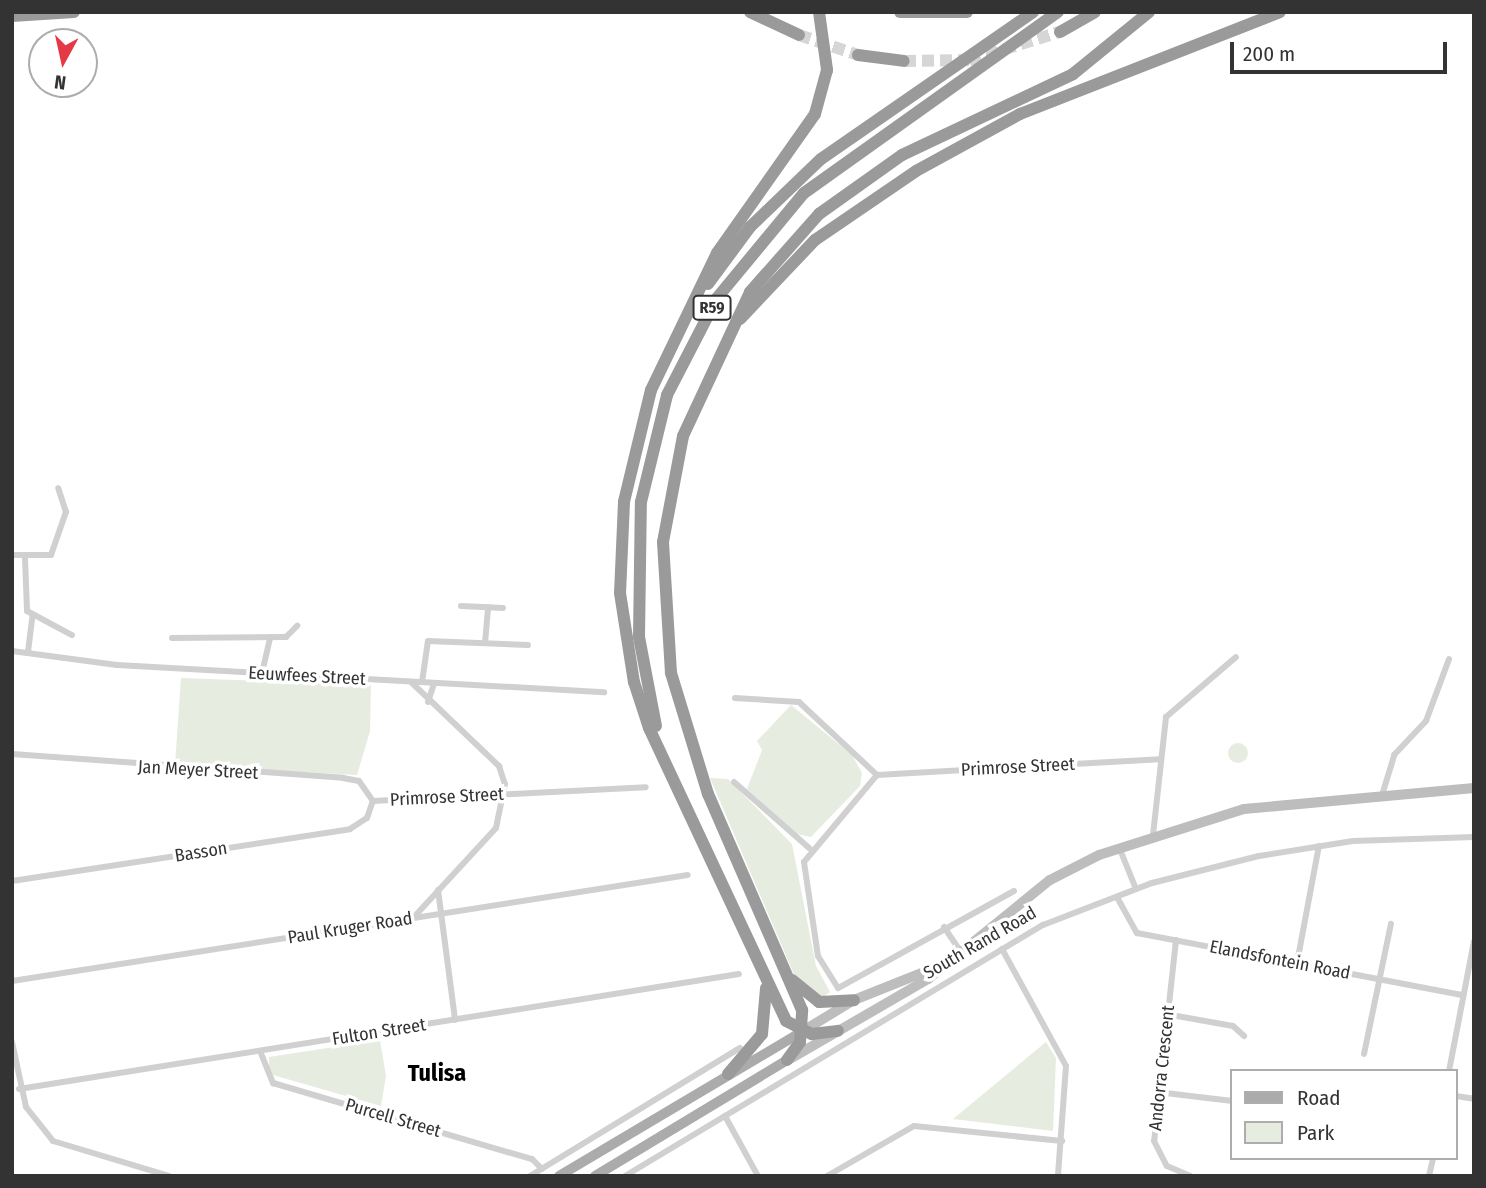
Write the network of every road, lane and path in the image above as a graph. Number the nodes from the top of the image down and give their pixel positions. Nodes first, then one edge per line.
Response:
1 (74, 12) edge
2 (750, 12) edge
3 (820, 12) edge
4 (900, 12) edge
5 (967, 12) edge
6 (1032, 12) edge
7 (1058, 12) edge
8 (1095, 12) edge
9 (1149, 12) edge
10 (1280, 12) edge
11 (12, 16) edge
12 (1060, 32) tunnel mouth
13 (799, 35) tunnel mouth
14 (858, 55) tunnel mouth
15 (904, 61) tunnel mouth
16 (691, 306) junction
17 (736, 322) junction
18 (58, 488) dead end
19 (12, 555) edge
20 (25, 558) junction
21 (461, 606) dead end
22 (488, 607) junction
23 (503, 608) dead end
24 (33, 617) junction
25 (297, 626) dead end
26 (72, 635) dead end
27 (270, 637) junction
28 (172, 638) dead end
29 (485, 643) junction
30 (528, 645) dead end
31 (12, 651) edge
32 (28, 652) junction
33 (1236, 657) dead end
34 (1449, 659) dead end
35 (262, 673) junction
36 (411, 682) junction
37 (422, 682) junction
38 (434, 683) junction
39 (604, 692) dead end
40 (735, 698) dead end
41 (428, 702) junction
42 (661, 750) junction
43 (12, 754) edge
44 (1160, 759) junction
45 (877, 775) junction
46 (734, 782) dead end
47 (646, 787) dead end
48 (1474, 788) edge
49 (1383, 792) junction
50 (505, 794) junction
51 (373, 801) junction
52 (1153, 835) junction
53 (1474, 837) edge
54 (1320, 846) junction
55 (1119, 847) junction
56 (809, 848) junction
57 (688, 875) dead end
58 (12, 881) edge
59 (438, 889) junction
60 (1136, 889) junction
61 (1014, 891) dead end
62 (1118, 899) junction
63 (439, 914) junction
64 (412, 918) junction
65 (1391, 924) dead end
66 (944, 928) junction
67 (1176, 940) junction
68 (1474, 941) edge
69 (1002, 949) junction
70 (963, 955) junction
71 (953, 961) junction
72 (1297, 963) junction
73 (784, 968) junction
74 (739, 974) dead end
75 (765, 978) junction
76 (1379, 979) junction
77 (12, 981) edge
78 (1464, 995) junction
79 (854, 1000) junction
80 (1166, 1014) junction
81 (456, 1020) junction
82 (803, 1031) junction
83 (838, 1031) junction
84 (1244, 1036) dead end
85 (12, 1042) edge
86 (740, 1048) dead end
87 (260, 1051) junction
88 (1364, 1054) dead end
89 (787, 1060) junction
90 (1449, 1069) edge
91 (728, 1074) junction
92 (19, 1089) junction
93 (1157, 1092) junction
94 (1230, 1101) edge
95 (725, 1116) junction
96 (1062, 1141) junction
97 (542, 1169) junction
98 (169, 1176) edge
99 (530, 1176) edge
100 (559, 1176) edge
101 (595, 1176) edge
102 (625, 1176) edge
103 (758, 1176) edge
104 (827, 1176) edge
105 (1058, 1176) edge
106 (1191, 1176) edge

1 - 11 highway
2 - 13 highway
3 - 16 highway
4 - 5 highway
6 - 16 highway
7 - 42 highway, R59
8 - 12 highway
9 - 17 highway, R59
10 - 17 highway
14 - 15 highway
16 - 42 highway
17 - 73 highway, R59
18 - 20 street
19 - 20 street
20 - 24 street
21 - 22 street
22 - 23 street
22 - 29 street
24 - 26 street
24 - 32 street
25 - 27 street
27 - 28 street
27 - 35 street
29 - 30 street
29 - 37 street
31 - 32 street, Eeuwfees Street
32 - 35 street, Eeuwfees Street
33 - 44 street
34 - 49 street
35 - 36 street, Eeuwfees Street
36 - 37 street, Eeuwfees Street
36 - 41 street
37 - 38 street, Eeuwfees Street
38 - 39 street, Eeuwfees Street
38 - 41 street
40 - 45 street
41 - 50 street
42 - 75 highway, R59
43 - 51 street, Jan Meyer Street
44 - 45 street, Primrose Street
44 - 52 street
45 - 56 street
46 - 56 street
47 - 50 street, Primrose Street
48 - 49 main road, South Rand Road
49 - 52 main road, South Rand Road
50 - 51 street, Primrose Street
50 - 59 street
51 - 58 street, Basson
52 - 55 main road, South Rand Road
53 - 54 street, South Rand Road
54 - 60 street, South Rand Road
54 - 72 street
55 - 60 street
55 - 70 main road, South Rand Road
56 - 66 street, South Rand Road
57 - 63 street, Paul Kruger Road
59 - 63 street
59 - 64 street
60 - 62 street, South Rand Road
61 - 66 street, South Rand Road
62 - 67 street, Elandsfontein Road
62 - 69 street, South Rand Road
63 - 64 street, Paul Kruger Road
63 - 81 street
64 - 77 street, Paul Kruger Road
65 - 76 street
66 - 70 street, South Rand Road
67 - 72 street, Elandsfontein Road
67 - 80 street, Andorra Crescent
68 - 78 street
69 - 95 street, South Rand Road
69 - 96 street
70 - 71 main road, South Rand Road
71 - 79 main road, South Rand Road
71 - 83 main road, South Rand Road
72 - 76 street, Elandsfontein Road
73 - 79 highway
73 - 82 highway
74 - 81 street, Fulton Street
75 - 82 highway
75 - 91 highway
76 - 78 street, Elandsfontein Road
76 - 88 street
78 - 90 street
79 - 82 main road, South Rand Road
80 - 84 street
80 - 93 street, Andorra Crescent
81 - 87 street, Fulton Street
82 - 83 highway
82 - 89 highway
82 - 91 main road, South Rand Road
83 - 89 main road, South Rand Road
85 - 92 street
86 - 97 street
87 - 92 street, Fulton Street
87 - 97 street, Purcell Street
89 - 101 main road, South Rand Road
91 - 100 main road, South Rand Road
92 - 98 street
93 - 94 street
93 - 106 street, Andorra Crescent
95 - 102 street, South Rand Road
95 - 103 street
96 - 104 street
96 - 105 street
97 - 99 street

